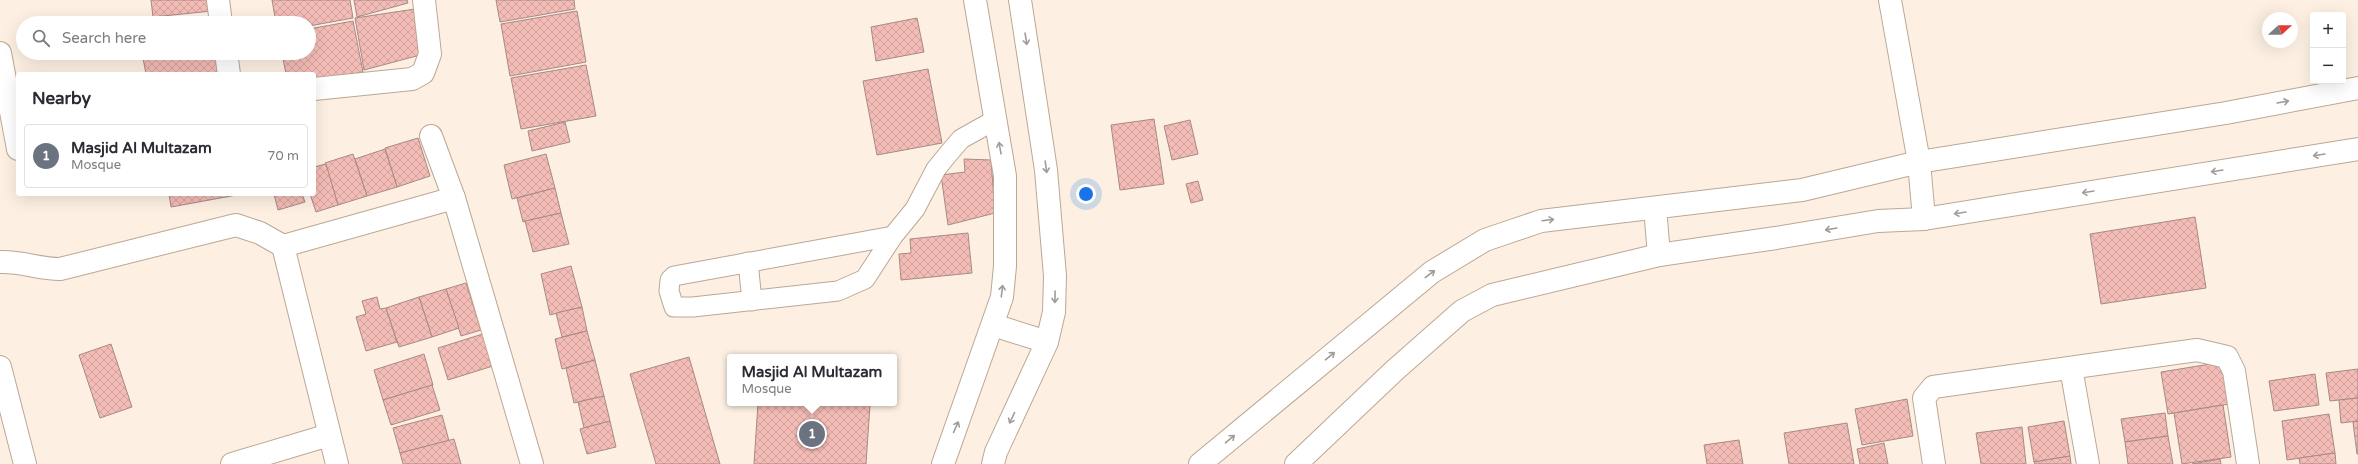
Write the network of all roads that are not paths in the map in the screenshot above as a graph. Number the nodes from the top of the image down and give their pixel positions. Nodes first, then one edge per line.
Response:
1 (218, 0) edge
2 (424, 0) edge
3 (1020, 0) edge
4 (1890, 0) edge
5 (979, 1) edge
6 (220, 16) edge
7 (0, 53) edge
8 (227, 60) edge
9 (229, 72) edge
10 (316, 88) edge
11 (2358, 88) edge
12 (995, 120) junction
13 (431, 136) dead end
14 (16, 138) edge
15 (2358, 149) edge
16 (1919, 162) junction
17 (454, 198) junction
18 (1655, 208) junction
19 (1924, 219) junction
20 (892, 236) junction
21 (282, 246) junction
22 (1659, 255) junction
23 (0, 262) edge
24 (748, 262) junction
25 (752, 301) junction
26 (993, 325) junction
27 (1047, 342) junction
28 (0, 367) edge
29 (2072, 368) junction
30 (329, 435) junction
31 (25, 464) edge
32 (232, 464) edge
33 (338, 464) edge
34 (532, 464) edge
35 (943, 464) edge
36 (993, 464) edge
37 (1200, 464) edge
38 (1296, 464) edge
39 (1934, 464) edge
40 (2088, 464) edge
41 (2248, 464) edge

1 - 6 street
2 - 10 street
3 -> 27 street
4 - 16 street
5 - 12 street
7 - 14 street
8 - 9 street
16 -> 11 street
12 - 20 lane
26 -> 12 street
13 - 17 street
15 -> 19 street
16 - 18 street
16 - 19 street
17 - 21 street
17 - 34 street
18 - 22 street
37 -> 18 street
19 -> 22 street
20 - 24 lane
20 - 25 lane
21 - 23 street
21 - 30 street
22 - 38 street
24 - 25 lane
24 - 25 lane
26 - 27 street
35 -> 26 street
27 -> 36 street
28 - 31 street
29 - 39 street
29 - 40 street
29 - 41 street
30 - 32 street
30 - 33 street

